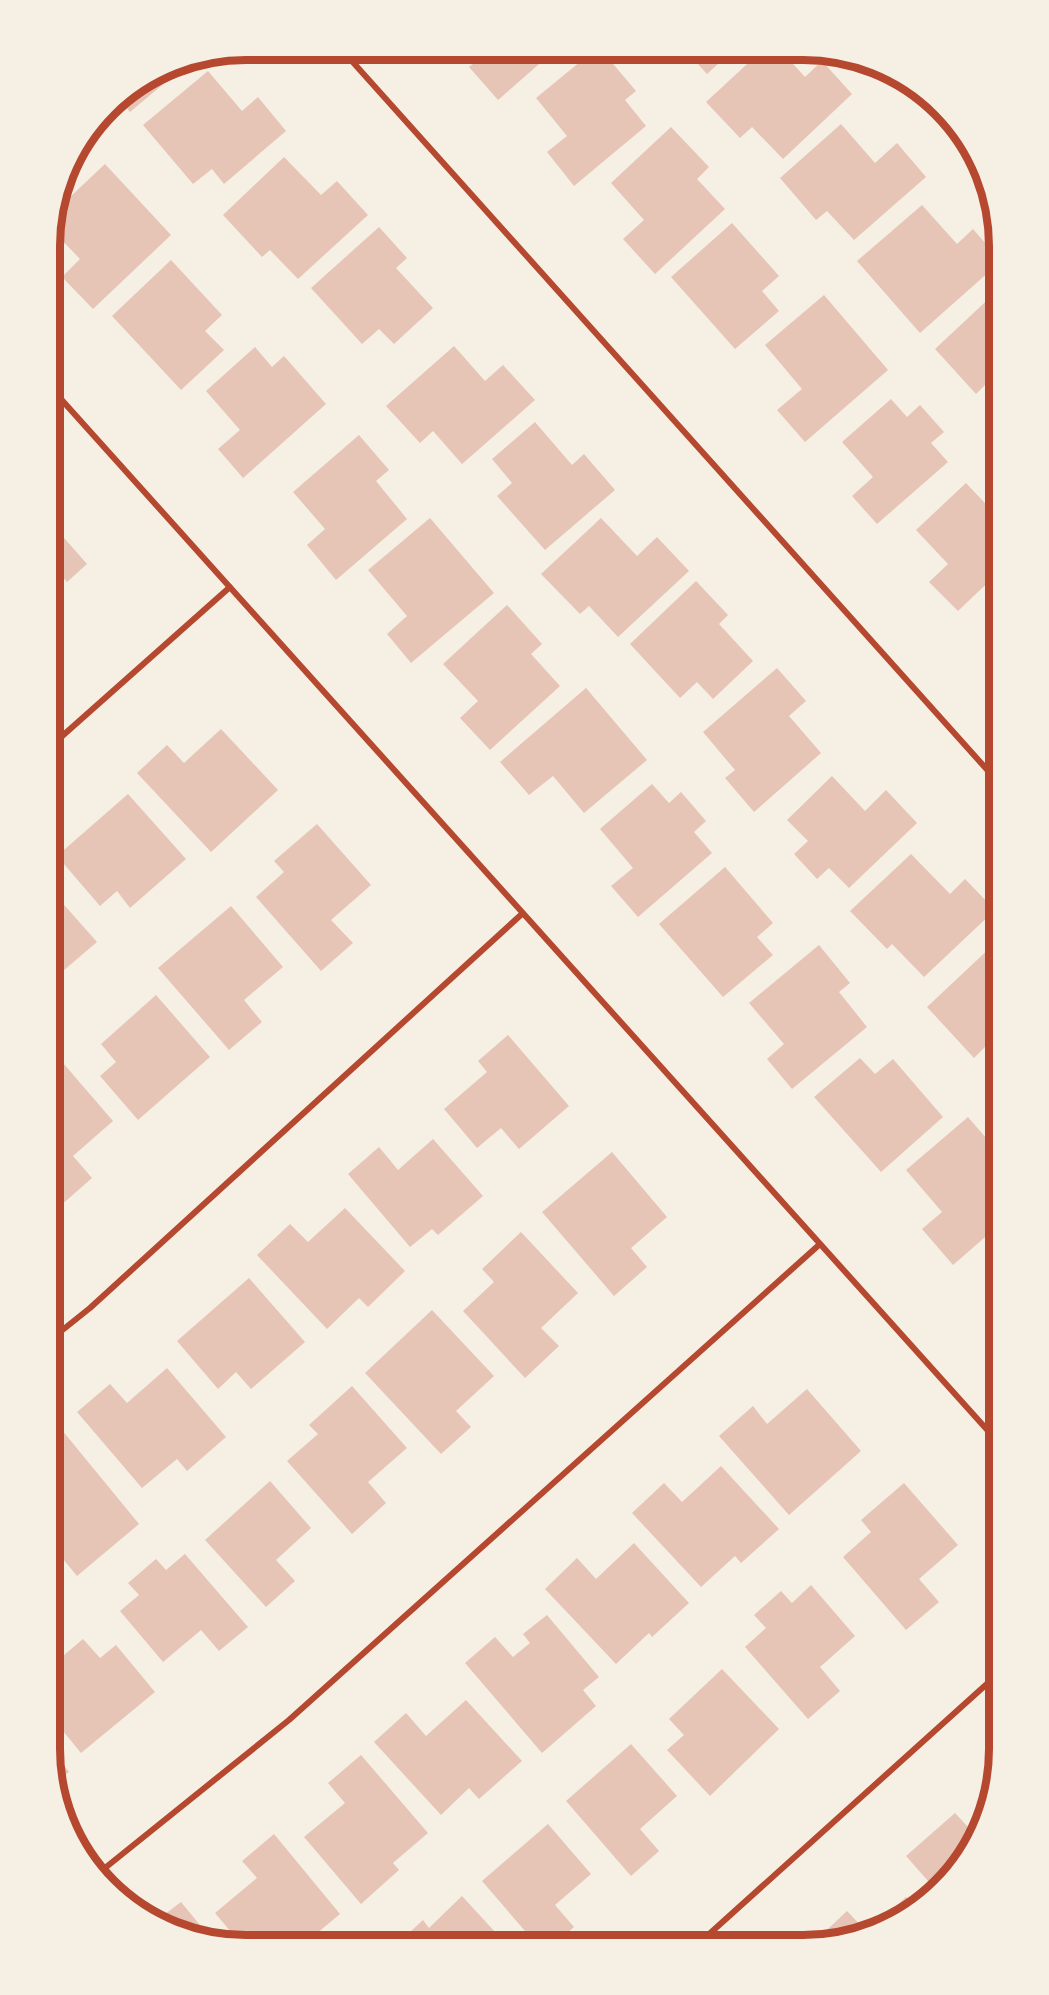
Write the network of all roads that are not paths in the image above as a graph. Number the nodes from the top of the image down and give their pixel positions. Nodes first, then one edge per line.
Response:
1 (351, 60) edge
2 (60, 398) edge
3 (230, 587) junction
4 (60, 738) edge
5 (989, 772) edge
6 (524, 913) junction
7 (820, 1244) junction
8 (60, 1332) edge
9 (989, 1432) edge
10 (989, 1682) edge
11 (104, 1869) edge
12 (708, 1935) edge

1 - 5 street
2 - 3 street
3 - 4 street
3 - 6 street
6 - 7 street
6 - 8 street
7 - 9 street
7 - 11 street
10 - 12 street

